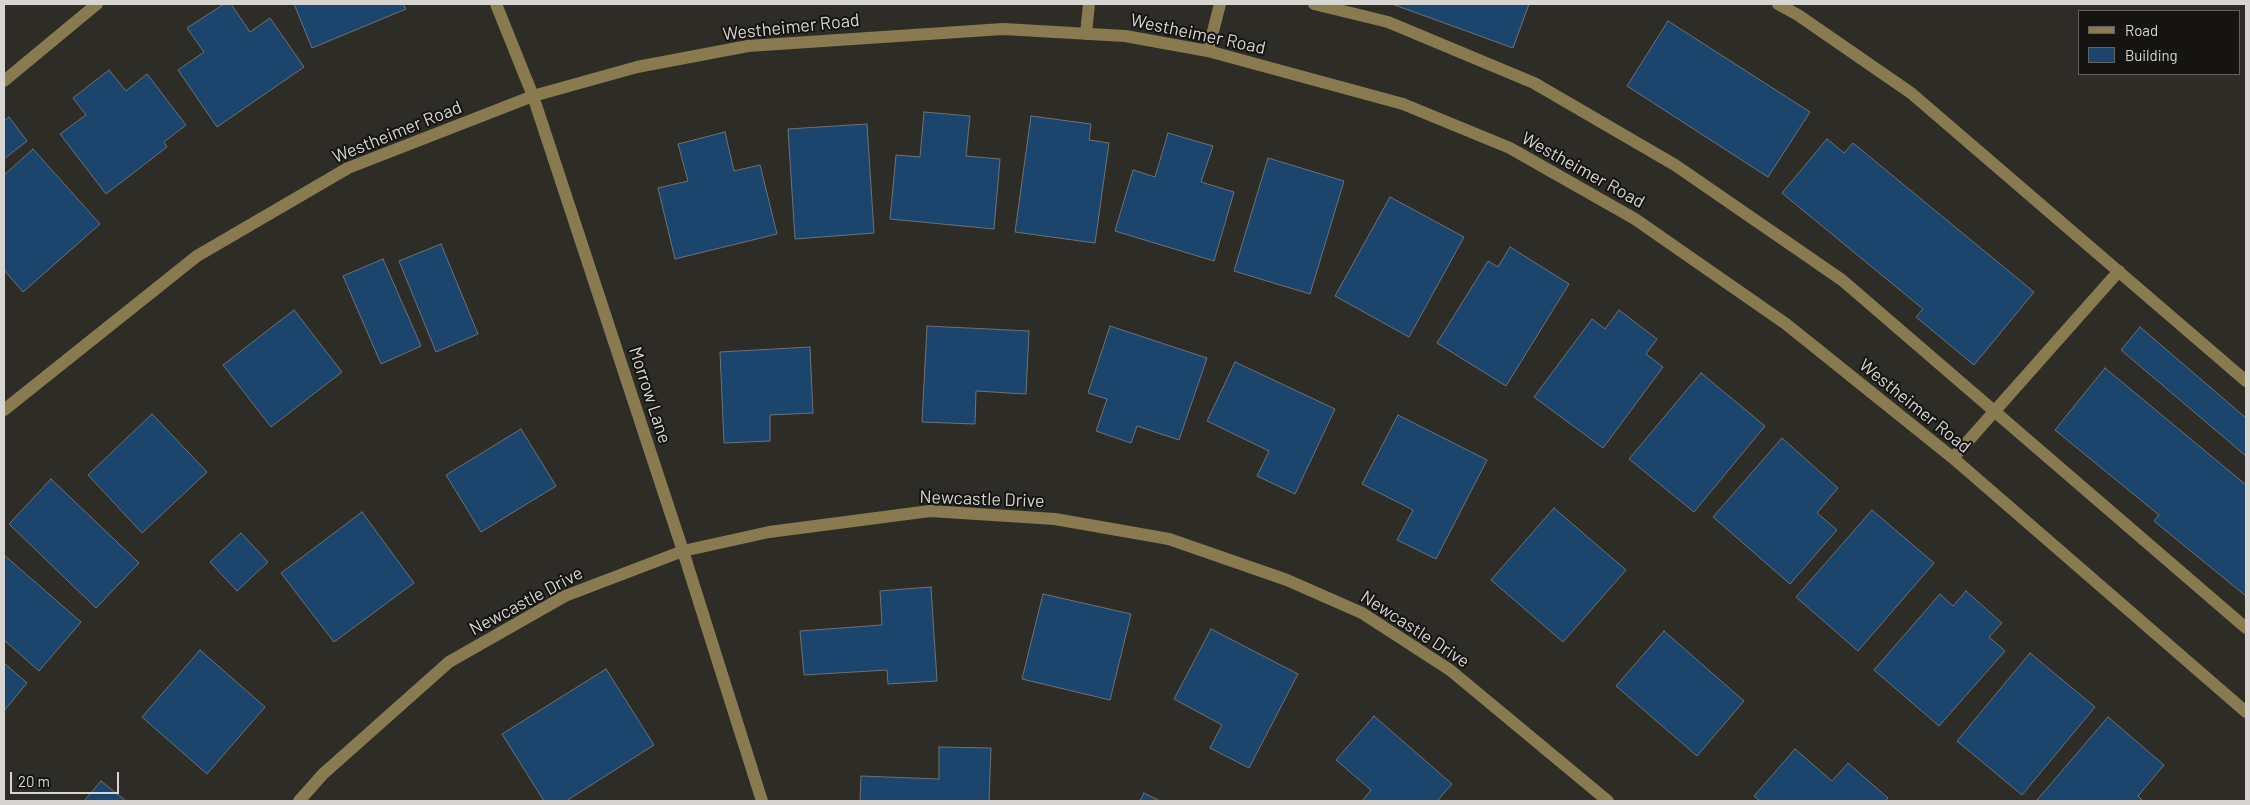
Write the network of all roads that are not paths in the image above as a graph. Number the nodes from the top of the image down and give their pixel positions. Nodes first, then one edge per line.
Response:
1 (97, 4) edge
2 (496, 4) edge
3 (1089, 4) edge
4 (1220, 4) edge
5 (1314, 4) edge
6 (1778, 4) edge
7 (1086, 34) junction
8 (1208, 51) junction
9 (4, 81) edge
10 (533, 96) junction
11 (2119, 271) junction
12 (2246, 380) edge
13 (4, 410) edge
14 (1994, 411) junction
15 (1953, 458) junction
16 (683, 551) junction
17 (2246, 628) edge
18 (2246, 712) edge
19 (299, 801) edge
20 (762, 801) edge
21 (1608, 801) edge

1 - 9 street
2 - 10 street, Morrow Lane
3 - 7 street
4 - 8 street
5 - 14 street
6 - 11 street
7 - 8 street, Westheimer Road
7 - 10 street, Westheimer Road
8 - 15 street, Westheimer Road
10 - 13 street, Westheimer Road
10 - 16 street, Morrow Lane
11 - 12 street
11 - 14 street
14 - 15 street
14 - 17 street
15 - 18 street, Westheimer Road
16 - 19 street, Newcastle Drive
16 - 20 street, Morrow Lane
16 - 21 street, Newcastle Drive

